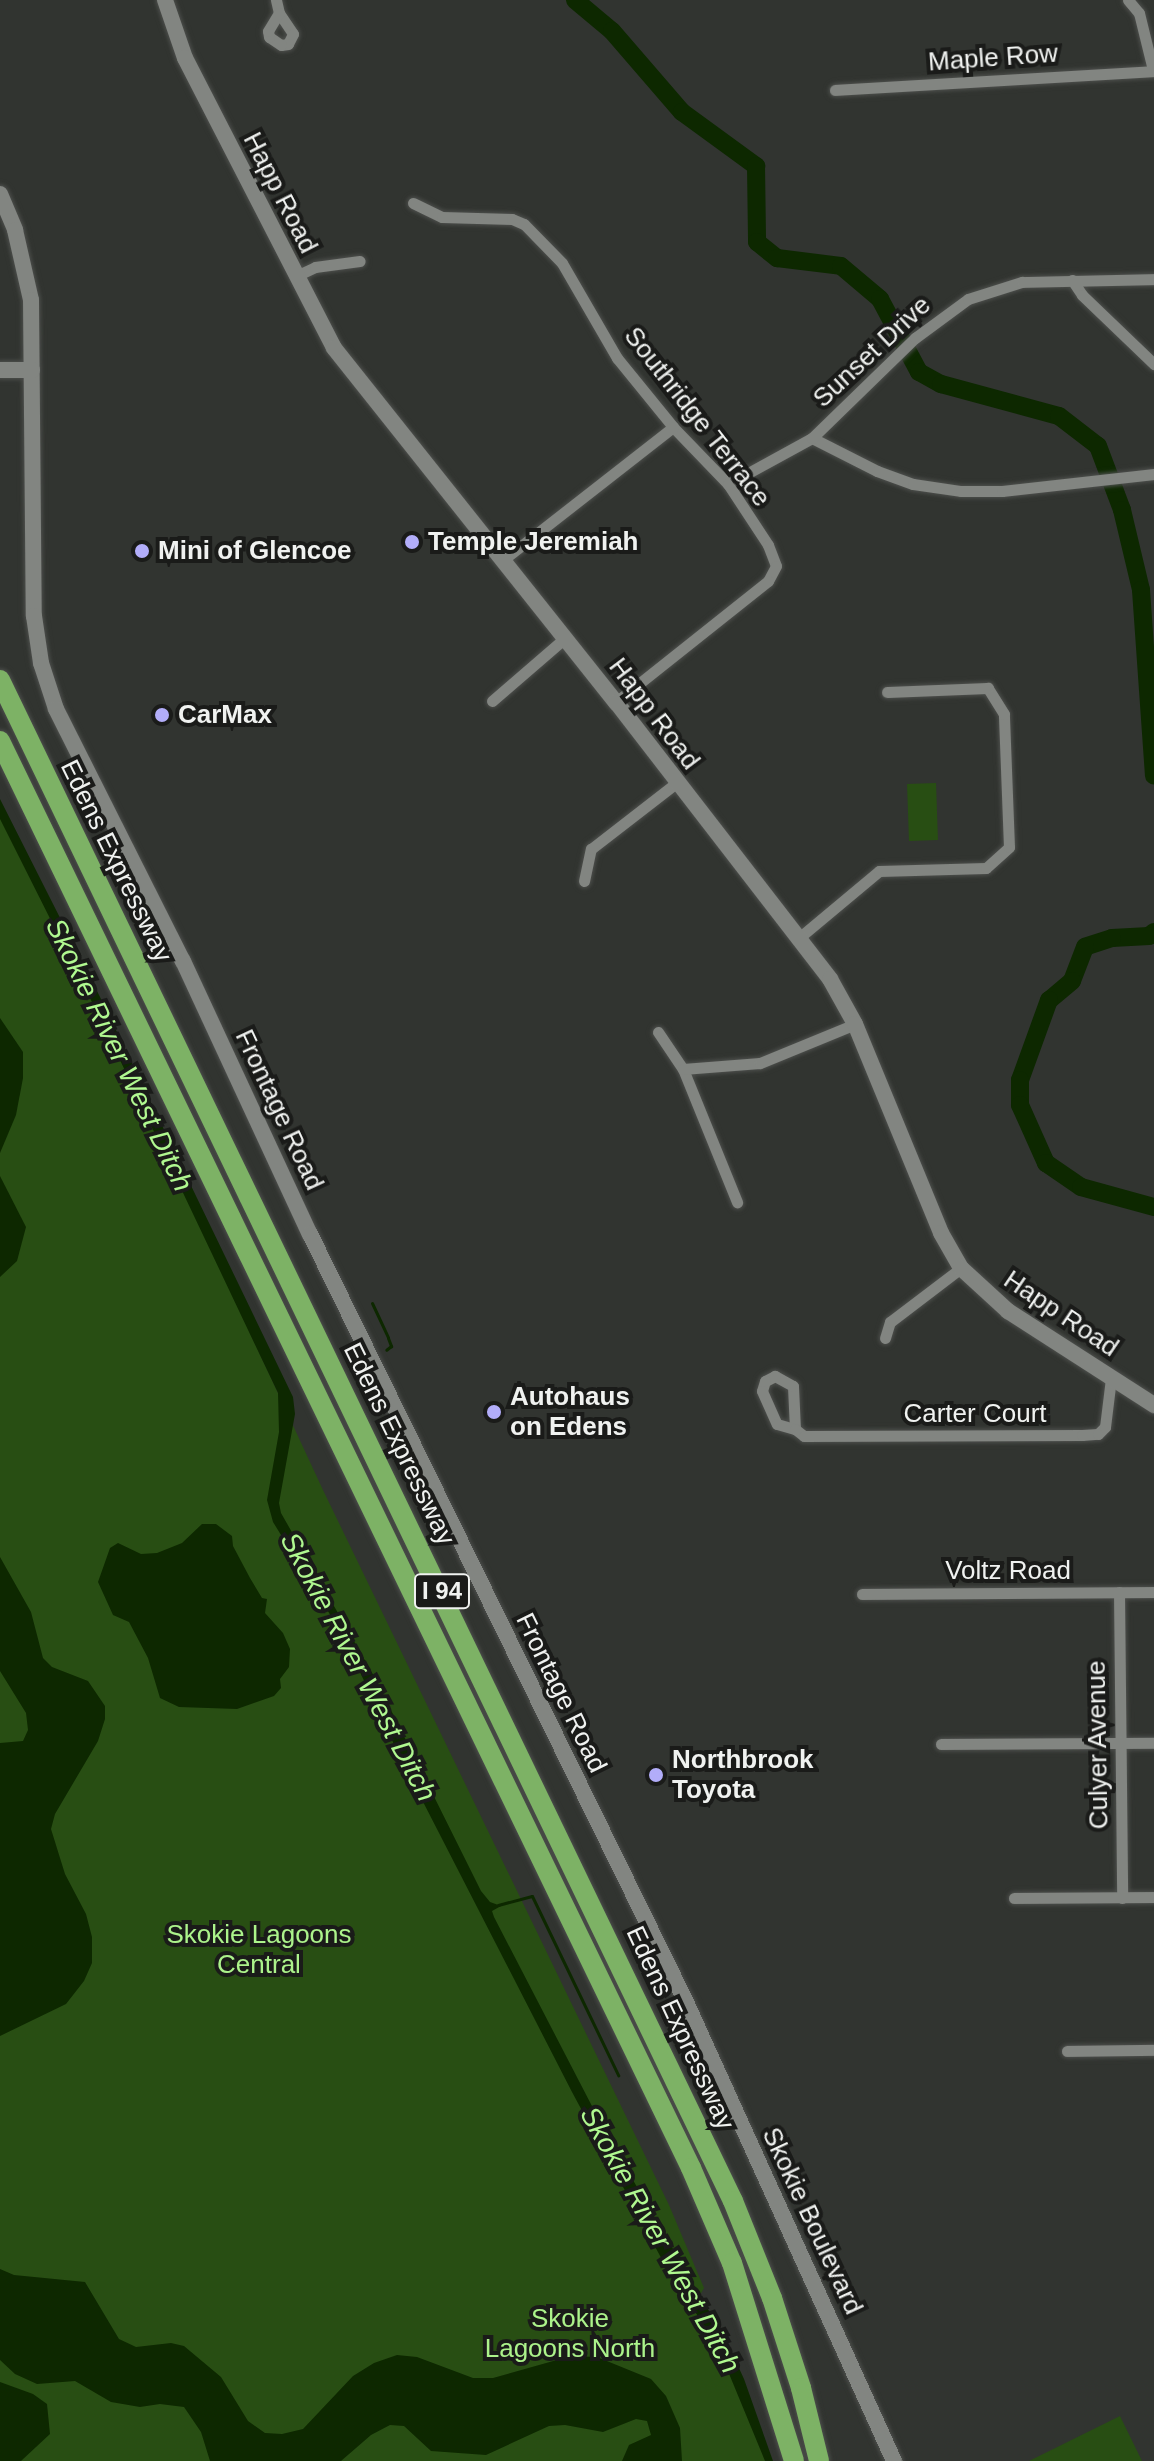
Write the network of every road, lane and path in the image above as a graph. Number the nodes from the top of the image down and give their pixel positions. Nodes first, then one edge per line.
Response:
1 (165, 0) edge
2 (1128, 0) edge
3 (1154, 70) edge
4 (835, 90) dead end
5 (0, 194) edge
6 (413, 203) dead end
7 (360, 261) dead end
8 (296, 276) junction
9 (1154, 279) edge
10 (1072, 280) junction
11 (1154, 364) edge
12 (0, 370) edge
13 (32, 370) junction
14 (673, 427) junction
15 (812, 438) junction
16 (1154, 474) edge
17 (728, 484) junction
18 (503, 560) junction
19 (565, 638) junction
20 (0, 662) edge
21 (0, 680) edge
22 (887, 692) dead end
23 (492, 701) dead end
24 (616, 702) junction
25 (28, 736) junction
26 (1, 743) edge
27 (676, 783) junction
28 (584, 881) dead end
29 (800, 937) junction
30 (855, 1024) junction
31 (658, 1032) dead end
32 (683, 1069) junction
33 (737, 1202) dead end
34 (961, 1268) junction
35 (885, 1338) dead end
36 (1111, 1378) junction
37 (1154, 1405) edge
38 (795, 1429) junction
39 (1119, 1592) junction
40 (1154, 1592) edge
41 (862, 1594) dead end
42 (1120, 1743) junction
43 (1154, 1743) edge
44 (941, 1744) dead end
45 (1154, 1897) edge
46 (1014, 1898) dead end
47 (1122, 1898) junction
48 (686, 2002) joint
49 (1154, 2050) edge
50 (1067, 2051) dead end
51 (794, 2461) edge
52 (819, 2461) edge
53 (894, 2461) edge

1 - 8 main road, Happ Road
2 - 3 street
3 - 4 street, Maple Row
5 - 13 main road, Frontage Road
6 - 14 street, Southridge Terrace
7 - 8 street
8 - 18 main road, Happ Road
9 - 10 street, Sunset Drive
10 - 11 street
10 - 15 street, Sunset Drive
12 - 13 main road
13 - 48 main road, Frontage Road
14 - 17 street, Southridge Terrace
14 - 18 street
15 - 16 street
15 - 17 street, Sunset Drive
17 - 24 street, Southridge Terrace
18 - 19 main road, Happ Road
19 - 23 street
19 - 24 main road, Happ Road
20 - 25 highway
21 - 25 highway, Edens Expressway / I 94
22 - 29 street
24 - 27 main road, Happ Road
25 - 52 highway, Edens Expressway / I 94
26 - 51 highway, Edens Expressway / I 94
27 - 28 street
27 - 29 main road, Happ Road
29 - 30 main road, Happ Road
30 - 32 street
30 - 34 main road, Happ Road
31 - 32 street
32 - 33 street
34 - 35 street
34 - 36 main road, Happ Road
36 - 37 main road, Happ Road
36 - 38 street, Carter Court
38 - 38 street
39 - 40 street, Voltz Road
39 - 41 street, Voltz Road
39 - 42 street, Culyer Avenue
42 - 43 street
42 - 44 street
42 - 47 street, Culyer Avenue
45 - 47 street
46 - 47 street
48 - 53 main road, Skokie Boulevard
49 - 50 street

